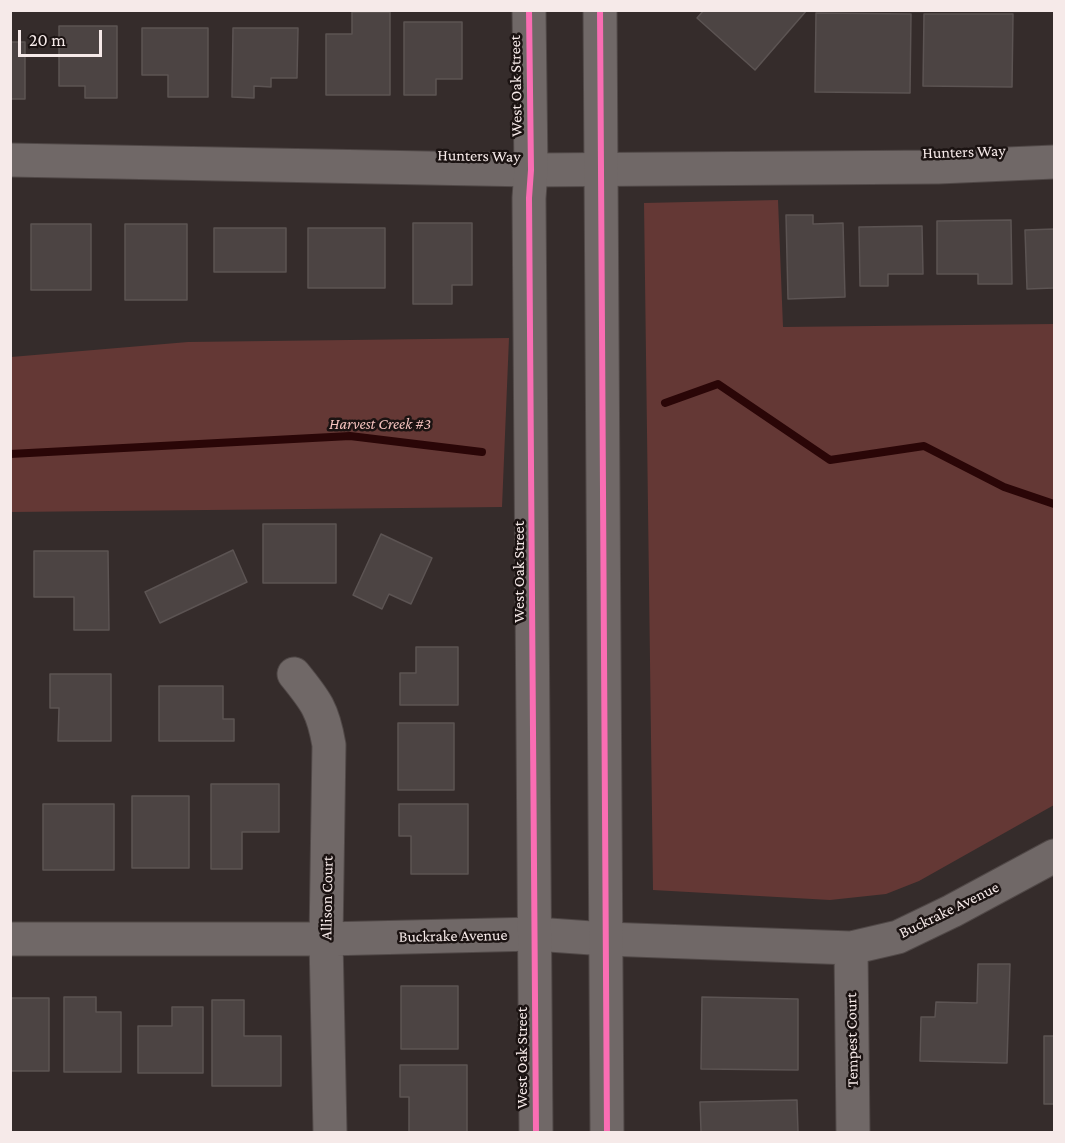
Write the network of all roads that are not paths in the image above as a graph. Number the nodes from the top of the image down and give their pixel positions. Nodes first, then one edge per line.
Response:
1 (529, 10) edge
2 (600, 10) edge
3 (10, 160) edge
4 (1054, 162) edge
5 (531, 170) junction
6 (601, 170) junction
7 (294, 674) dead end
8 (1052, 865) edge
9 (535, 934) junction
10 (10, 939) edge
11 (326, 939) junction
12 (606, 939) junction
13 (851, 948) junction
14 (330, 1132) edge
15 (536, 1132) edge
16 (607, 1132) edge
17 (853, 1132) edge

1 - 5 street, West Oak Street
2 - 6 street
3 - 5 street, Hunters Way
4 - 6 street, Hunters Way
5 - 6 street, Hunters Way
5 - 9 street, West Oak Street
6 - 12 street
7 - 11 street, Allison Court
8 - 13 street, Buckrake Avenue
9 - 11 street, Buckrake Avenue
9 - 12 street, Buckrake Avenue
9 - 15 street, West Oak Street
10 - 11 street, Buckrake Avenue
11 - 14 street, Allison Court
12 - 13 street, Buckrake Avenue
12 - 16 street
13 - 17 street, Tempest Court

